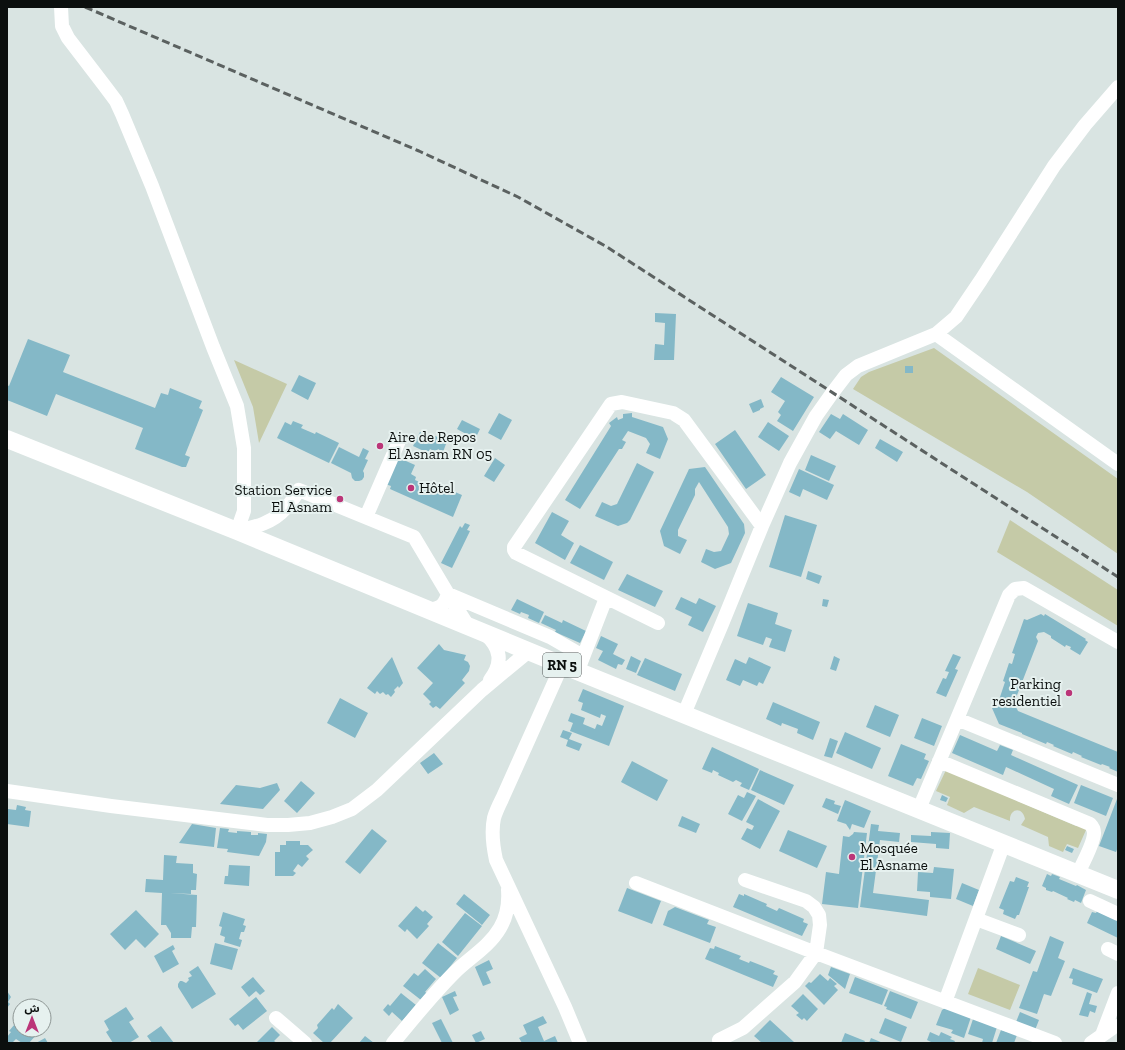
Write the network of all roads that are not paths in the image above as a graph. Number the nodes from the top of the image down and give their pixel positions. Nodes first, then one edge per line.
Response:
1 (61, 7) edge
2 (1118, 87) edge
3 (936, 334) junction
4 (7, 439) edge
5 (399, 441) dead end
6 (1118, 464) edge
7 (366, 517) junction
8 (270, 522) junction
9 (762, 526) junction
10 (237, 531) junction
11 (287, 551) junction
12 (448, 594) junction
13 (606, 598) junction
14 (430, 610) junction
15 (658, 623) dead end
16 (474, 628) junction
17 (1118, 642) edge
18 (529, 651) junction
19 (574, 664) junction
20 (482, 690) junction
21 (684, 714) junction
22 (958, 719) junction
23 (939, 761) junction
24 (1118, 785) edge
25 (7, 792) edge
26 (919, 809) junction
27 (1004, 843) junction
28 (1078, 873) junction
29 (745, 880) dead end
30 (636, 883) dead end
31 (508, 885) junction
32 (1118, 890) edge
33 (1090, 901) dead end
34 (1118, 914) edge
35 (976, 918) junction
36 (502, 926) junction
37 (531, 934) junction
38 (1019, 935) dead end
39 (816, 953) junction
40 (1118, 993) edge
41 (945, 1002) junction
42 (276, 1018) dead end
43 (1118, 1026) edge
44 (1097, 1039) edge
45 (718, 1040) dead end
46 (305, 1043) edge
47 (393, 1043) edge
48 (580, 1043) edge
49 (1055, 1043) edge

1 - 10 street
2 - 3 street
3 - 6 street
3 - 9 street
4 - 10 main road, RN 5
5 - 7 street
7 - 8 street
7 - 12 street
8 - 10 street
8 - 11 street
9 - 13 street
9 - 21 street
10 - 11 main road, RN 5
11 - 14 main road, RN 5
12 - 14 street
12 - 16 street
12 - 19 street
13 - 15 street
13 - 19 street
14 - 16 main road, RN 5
16 - 18 main road, RN 5
16 - 20 street
17 - 22 street
18 - 19 main road, RN 5
18 - 20 street
19 - 21 main road, RN 5
19 - 31 street
20 - 25 street
21 - 26 main road, RN 5
22 - 23 street
22 - 24 street
23 - 26 street
23 - 28 street
26 - 27 main road, RN 5
27 - 28 main road, RN 5
27 - 35 street
28 - 32 main road, RN 5
29 - 39 street
30 - 39 street
31 - 36 street
31 - 37 street
33 - 34 street
35 - 38 street
35 - 41 street
36 - 37 street
36 - 47 street
37 - 48 street
39 - 41 street
39 - 45 street
40 - 44 street
41 - 49 street
42 - 46 street
43 - 44 street

